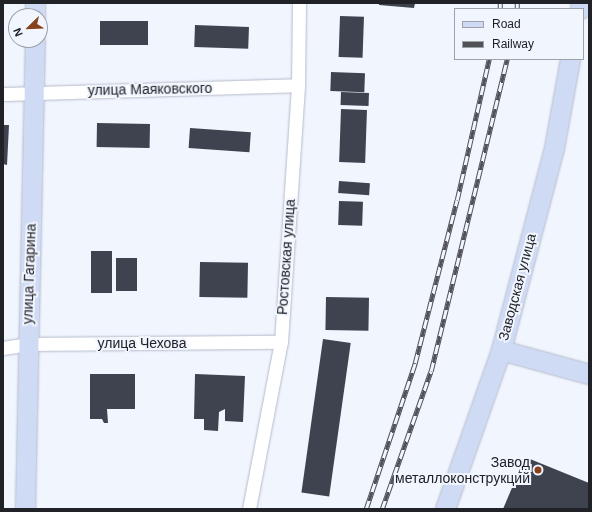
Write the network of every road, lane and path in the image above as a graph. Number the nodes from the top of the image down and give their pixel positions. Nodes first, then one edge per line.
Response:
1 (299, 3) edge
2 (35, 48) edge
3 (570, 60) edge
4 (298, 85) junction
5 (34, 92) junction
6 (3, 94) edge
7 (281, 342) junction
8 (27, 344) junction
9 (3, 348) edge
10 (501, 350) junction
11 (589, 374) edge
12 (25, 509) edge
13 (249, 509) edge
14 (445, 509) edge

1 - 4 street, Ростовская улица
2 - 5 main road, улица Гагарина
3 - 10 main road, Заводская улица
4 - 5 street, улица Маяковского
4 - 7 street, Ростовская улица
5 - 6 street, улица Маяковского
5 - 8 main road, улица Гагарина
7 - 8 street, улица Чехова
7 - 13 street, Ростовская улица
8 - 9 street, улица Чехова
8 - 12 main road, улица Гагарина
10 - 11 main road
10 - 14 main road, Заводская улица

